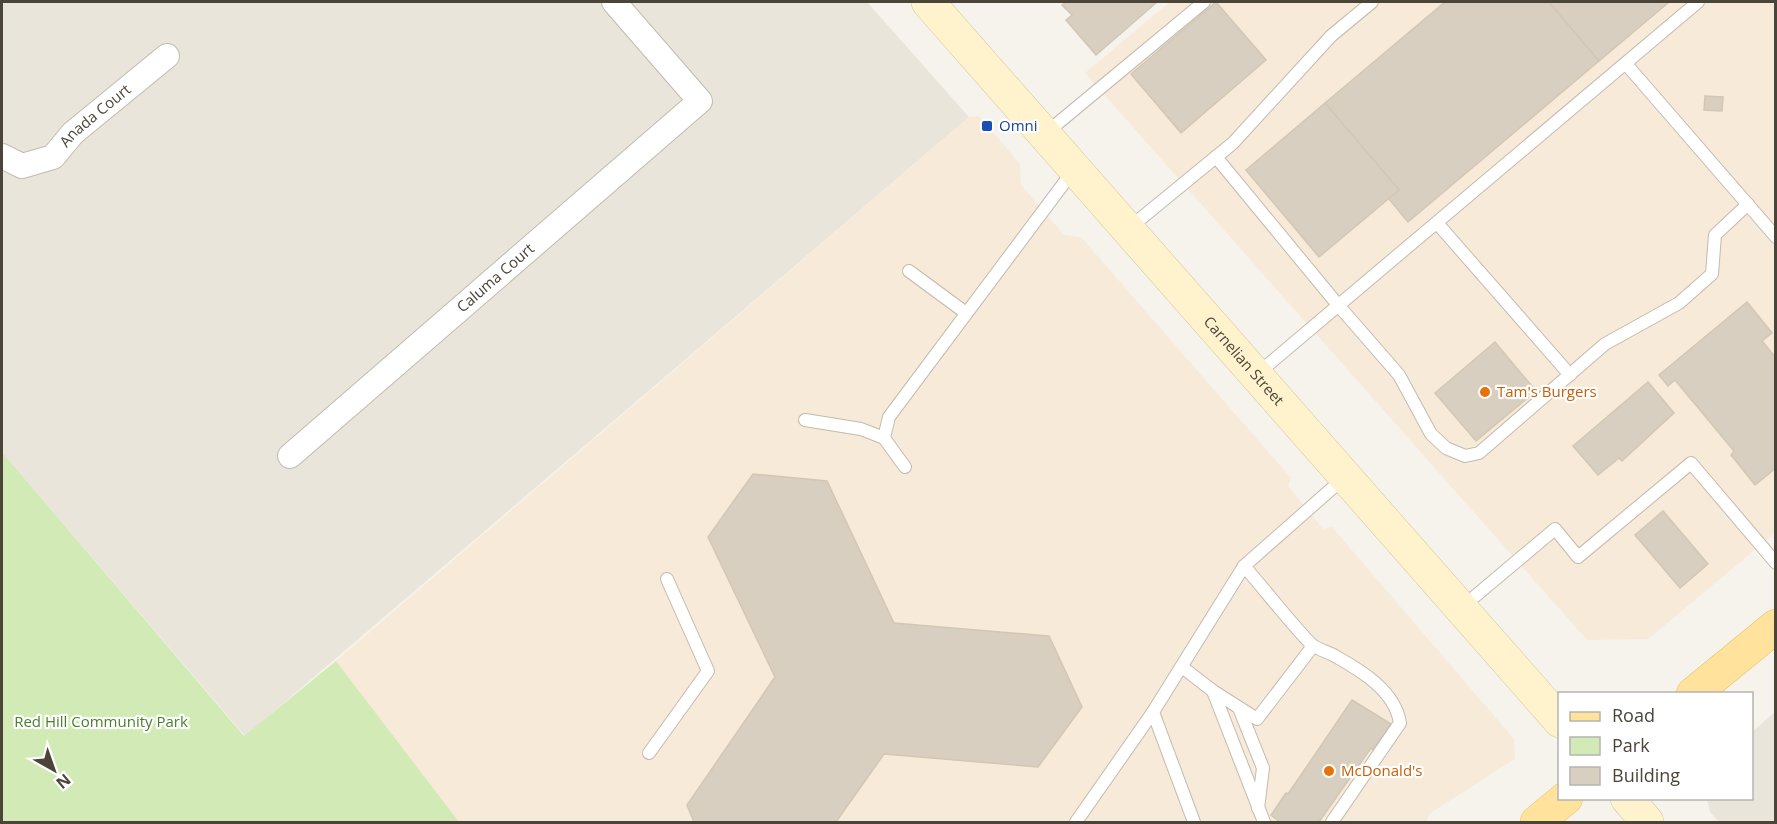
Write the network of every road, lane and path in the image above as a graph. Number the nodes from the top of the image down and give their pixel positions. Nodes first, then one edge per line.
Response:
1 (614, 2) edge
2 (928, 2) edge
3 (1204, 2) edge
4 (1372, 2) edge
5 (1698, 2) edge
6 (166, 56) dead end
7 (1626, 64) junction
8 (1045, 134) junction
9 (1216, 157) junction
10 (12, 161) edge
11 (1075, 169) junction
12 (1748, 204) junction
13 (1437, 223) junction
14 (1128, 229) junction
15 (1776, 237) edge
16 (909, 271) dead end
17 (1338, 305) junction
18 (966, 313) junction
19 (1256, 375) junction
20 (1570, 375) junction
21 (805, 420) dead end
22 (884, 438) junction
23 (290, 456) dead end
24 (904, 466) dead end
25 (1346, 477) junction
26 (1776, 563) edge
27 (1244, 566) junction
28 (667, 579) dead end
29 (1461, 608) junction
30 (1776, 626) edge
31 (1313, 646) junction
32 (1182, 667) junction
33 (1213, 691) junction
34 (1694, 692) edge
35 (1238, 707) junction
36 (1153, 712) junction
37 (1558, 719) edge
38 (649, 753) dead end
39 (1564, 800) edge
40 (1629, 800) edge
41 (1258, 809) junction
42 (1076, 822) edge
43 (1194, 822) edge
44 (1264, 822) edge
45 (1332, 822) edge
46 (1537, 822) edge
47 (1647, 822) edge

1 - 23 street, Caluma Court
2 - 8 main road, Carnelian Street
3 - 8 lane
4 - 9 lane
5 - 7 lane
6 - 10 street, Anada Court
7 - 12 lane
7 - 13 lane
8 - 11 main road, Carnelian Street
9 - 14 lane
9 - 17 lane
11 - 14 main road, Carnelian Street
11 - 18 lane
12 - 15 lane
12 - 20 lane
13 - 17 lane
13 - 20 lane
14 - 19 main road, Carnelian Street
16 - 18 lane
17 - 19 lane
17 - 20 lane
18 - 22 lane
19 - 25 main road, Carnelian Street
21 - 22 lane
22 - 24 lane
25 - 27 lane
25 - 29 main road, Carnelian Street
26 - 29 lane
27 - 31 lane
27 - 32 lane
28 - 38 lane
29 - 37 main road, Carnelian Street
30 - 34 main road
31 - 35 lane
31 - 45 lane
32 - 33 lane
32 - 36 lane
33 - 35 lane
33 - 41 lane
35 - 41 lane
36 - 42 lane
36 - 43 lane
39 - 46 main road
40 - 47 main road
41 - 44 lane

